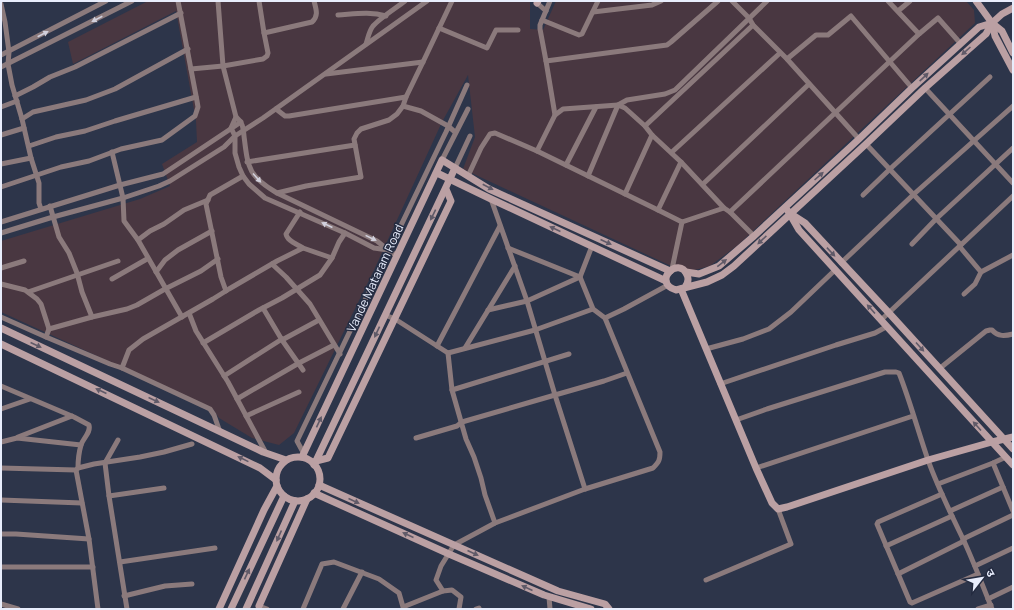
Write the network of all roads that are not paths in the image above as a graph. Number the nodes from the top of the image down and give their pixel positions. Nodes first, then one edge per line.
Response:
1 (106, 1) edge
2 (118, 1) edge
3 (132, 1) edge
4 (178, 1) edge
5 (218, 1) edge
6 (259, 1) edge
7 (314, 1) edge
8 (405, 1) edge
9 (427, 1) edge
10 (452, 1) edge
11 (550, 1) edge
12 (598, 1) edge
13 (661, 1) edge
14 (718, 1) edge
15 (732, 1) edge
16 (767, 1) edge
17 (888, 1) edge
18 (910, 1) edge
19 (976, 1) edge
20 (538, 2) edge
21 (1, 4) edge
22 (119, 7) junction
23 (1013, 8) edge
24 (546, 11) junction
25 (593, 12) junction
26 (898, 12) junction
27 (181, 13) junction
28 (338, 15) dead end
29 (386, 16) junction
30 (749, 18) junction
31 (542, 20) junction
32 (992, 23) junction
33 (753, 25) junction
34 (439, 28) junction
35 (518, 30) dead end
36 (264, 33) junction
37 (919, 34) junction
38 (366, 44) junction
39 (961, 44) junction
40 (188, 49) junction
41 (8, 52) junction
42 (780, 53) junction
43 (1013, 53) edge
44 (1, 55) edge
45 (787, 59) junction
46 (546, 61) junction
47 (423, 62) junction
48 (890, 62) junction
49 (8, 64) junction
50 (223, 66) junction
51 (1, 67) edge
52 (191, 70) junction
53 (1013, 70) edge
54 (325, 74) junction
55 (990, 77) dead end
56 (809, 84) junction
57 (468, 85) dead end
58 (912, 88) junction
59 (925, 88) junction
60 (196, 97) junction
61 (406, 97) junction
62 (16, 99) junction
63 (618, 105) junction
64 (403, 106) junction
65 (1013, 106) edge
66 (1, 107) edge
67 (596, 107) junction
68 (276, 109) junction
69 (468, 109) dead end
70 (835, 113) junction
71 (949, 114) junction
72 (555, 115) junction
73 (236, 116) junction
74 (22, 119) junction
75 (241, 122) junction
76 (448, 126) junction
77 (645, 126) junction
78 (24, 128) junction
79 (231, 128) junction
80 (243, 131) junction
81 (456, 132) junction
82 (1, 135) edge
83 (652, 135) junction
84 (235, 136) junction
85 (470, 136) dead end
86 (859, 139) junction
87 (974, 141) junction
88 (866, 144) junction
89 (355, 145) junction
90 (28, 146) junction
91 (1013, 148) edge
92 (538, 151) junction
93 (112, 152) junction
94 (672, 152) junction
95 (31, 158) junction
96 (442, 160) junction
97 (247, 162) junction
98 (681, 162) junction
99 (1, 164) edge
100 (996, 164) junction
101 (566, 165) junction
102 (455, 168) junction
103 (890, 168) junction
104 (437, 173) junction
105 (36, 175) junction
106 (243, 176) junction
107 (468, 176) junction
108 (588, 176) junction
109 (450, 179) junction
110 (1013, 183) edge
111 (702, 184) junction
112 (120, 185) junction
113 (1, 188) edge
114 (446, 189) junction
115 (278, 193) junction
116 (625, 194) junction
117 (914, 194) junction
118 (863, 195) dead end
119 (1013, 196) edge
120 (123, 198) junction
121 (491, 199) junction
122 (208, 200) junction
123 (50, 206) junction
124 (785, 207) junction
125 (724, 208) junction
126 (41, 209) junction
127 (658, 210) junction
128 (300, 212) junction
129 (730, 212) junction
130 (790, 214) junction
131 (53, 217) junction
132 (936, 219) junction
133 (1, 222) edge
134 (682, 222) junction
135 (500, 226) junction
136 (212, 231) junction
137 (1, 233) edge
138 (345, 233) junction
139 (754, 236) junction
140 (138, 240) junction
141 (912, 244) dead end
142 (592, 246) junction
143 (961, 246) junction
144 (303, 248) junction
145 (508, 248) junction
146 (388, 250) junction
147 (1013, 255) edge
148 (397, 256) junction
149 (332, 258) junction
150 (148, 259) junction
151 (218, 259) junction
152 (24, 261) dead end
153 (118, 261) dead end
154 (842, 263) junction
155 (272, 264) junction
156 (515, 266) junction
157 (1, 268) edge
158 (671, 270) junction
159 (835, 270) junction
160 (156, 272) junction
161 (686, 272) junction
162 (981, 272) junction
163 (78, 276) junction
164 (580, 277) junction
165 (112, 279) dead end
166 (668, 283) junction
167 (1, 284) edge
168 (683, 288) junction
169 (165, 289) junction
170 (297, 289) junction
171 (226, 291) junction
172 (28, 292) junction
173 (964, 294) dead end
174 (527, 301) junction
175 (263, 308) junction
176 (593, 309) junction
177 (488, 310) junction
178 (189, 313) junction
179 (889, 313) junction
180 (385, 315) junction
181 (1, 317) edge
182 (92, 317) junction
183 (182, 317) junction
184 (604, 318) junction
185 (395, 319) junction
186 (319, 320) junction
187 (881, 320) junction
188 (886, 327) junction
189 (1, 328) edge
190 (49, 329) junction
191 (535, 330) junction
192 (1013, 334) edge
193 (46, 338) junction
194 (282, 340) junction
195 (203, 342) junction
196 (1, 344) edge
197 (334, 345) junction
198 (437, 346) junction
199 (465, 348) junction
200 (706, 349) junction
201 (448, 353) junction
202 (340, 354) junction
203 (569, 354) dead end
204 (546, 361) junction
205 (299, 363) junction
206 (122, 368) junction
207 (940, 369) junction
208 (303, 370) dead end
209 (627, 373) junction
210 (224, 376) junction
211 (720, 384) junction
212 (1, 386) edge
213 (452, 390) junction
214 (299, 392) dead end
215 (555, 395) junction
216 (30, 399) junction
217 (237, 399) junction
218 (1, 409) edge
219 (72, 416) junction
220 (246, 416) junction
221 (913, 416) junction
222 (736, 420) junction
223 (462, 422) junction
224 (220, 432) junction
225 (17, 438) junction
226 (416, 438) dead end
227 (1013, 438) edge
228 (118, 440) dead end
229 (1004, 440) junction
230 (1, 442) edge
231 (992, 442) junction
232 (192, 444) dead end
233 (81, 445) junction
234 (1013, 449) edge
235 (266, 453) junction
236 (303, 456) junction
237 (1006, 457) junction
238 (286, 460) junction
239 (928, 460) junction
240 (105, 463) junction
241 (315, 463) junction
242 (993, 463) junction
243 (1013, 465) edge
244 (1, 468) edge
245 (756, 468) junction
246 (77, 469) junction
247 (276, 483) junction
248 (938, 484) junction
249 (319, 485) junction
250 (1003, 487) junction
251 (164, 488) dead end
252 (585, 490) junction
253 (314, 493) junction
254 (942, 494) junction
255 (109, 496) junction
256 (284, 496) junction
257 (307, 499) junction
258 (1, 500) edge
259 (295, 501) junction
260 (82, 503) junction
261 (778, 509) junction
262 (1013, 511) edge
263 (951, 513) junction
264 (1013, 515) edge
265 (495, 523) junction
266 (1, 534) edge
267 (89, 539) junction
268 (963, 540) junction
269 (454, 545) junction
270 (886, 546) junction
271 (215, 548) dead end
272 (1013, 548) edge
273 (449, 554) junction
274 (120, 562) junction
275 (1, 566) edge
276 (974, 566) junction
277 (93, 567) junction
278 (362, 572) junction
279 (898, 574) junction
280 (978, 574) junction
281 (706, 580) dead end
282 (192, 584) dead end
283 (1013, 587) edge
284 (443, 591) junction
285 (124, 596) junction
286 (549, 597) junction
287 (988, 599) junction
288 (250, 601) junction
289 (1, 604) edge
290 (258, 607) edge
291 (991, 607) edge
292 (18, 609) edge
293 (98, 609) edge
294 (127, 609) edge
295 (219, 609) edge
296 (231, 609) edge
297 (246, 609) edge
298 (267, 609) edge
299 (303, 609) edge
300 (344, 609) edge
301 (459, 609) edge
302 (476, 609) edge
303 (479, 609) edge
304 (550, 609) edge
305 (591, 609) edge
306 (609, 609) edge
307 (978, 609) edge

41 -> 1 street
2 - 22 street
3 - 22 street
4 - 27 street
5 - 50 street
6 - 36 street
7 - 36 street
8 - 29 street
9 - 38 street
10 - 34 street
11 - 24 street
12 - 25 street
13 - 25 street
14 - 46 street
15 - 30 street
16 - 30 street
17 - 26 street
18 - 26 street
19 - 32 street
20 - 24 street
21 - 41 street
22 -> 49 street
23 - 32 street
24 - 31 street
25 - 31 street
26 - 37 street
27 - 40 street
27 - 62 street
28 - 29 street
29 - 38 street
30 - 33 street
30 - 63 street
31 - 46 street
32 - 39 street
32 - 43 street
32 - 53 street
32 -> 59 street
33 - 42 street
33 - 77 street
34 - 35 street
34 - 47 street
36 - 50 street
37 - 39 street
37 - 48 street
38 - 54 street
58 -> 39 street
40 - 52 street
40 - 74 street
41 - 44 street
41 - 49 street
42 - 45 street
42 - 94 street
45 - 48 street
45 - 56 street
46 - 72 street
47 - 54 street
47 - 61 street
48 - 58 street
48 - 70 street
49 - 51 street
49 - 62 street
50 - 52 street
50 - 73 street
52 - 60 street
54 - 68 street
55 - 71 street
56 - 70 street
56 - 111 street
57 - 76 street
58 - 86 street
59 - 71 street
59 - 88 street
60 - 90 street
60 - 93 street
61 - 64 street
61 - 68 street
62 - 66 street
62 - 74 street
63 - 67 street
63 - 77 street
63 - 108 street
64 - 76 street
64 - 89 street
65 - 87 street
67 - 72 street
67 - 101 street
68 - 80 street
69 - 81 street, Vande Mataram Road
70 - 86 street
70 - 129 street
71 - 87 street
71 - 103 street
72 - 92 street
73 - 75 street
73 - 79 street
74 - 78 street
75 - 79 street
75 - 80 street
76 - 81 street
76 - 146 street
77 - 83 street
78 - 82 street
78 - 90 street
79 - 84 street
79 - 112 street
80 - 84 street
80 - 97 street
81 - 96 street, Vande Mataram Road
83 - 94 street
83 - 116 street
84 - 106 street
84 - 120 street
85 - 102 street, Vande Mataram Road
124 -> 86 street
87 - 100 street
87 - 117 street
88 - 103 street
88 - 130 street
89 - 97 street
89 - 115 street
90 - 95 street
91 - 100 street
92 - 101 street
92 - 107 street
93 - 105 street
93 - 112 street
94 - 98 street
95 - 99 street
95 - 105 street
96 - 102 street
96 - 104 street, Vande Mataram Road
97 -> 115 street
98 - 111 street
98 - 127 street
100 - 110 street
100 - 132 street
101 - 108 street
102 - 107 street
102 - 109 street, Vande Mataram Road
103 - 117 street
103 - 118 street
104 - 109 street
104 - 148 street, Vande Mataram Road
105 - 113 street
105 - 126 street
106 - 122 street
106 - 128 street
107 -> 158 street
108 - 116 street
109 - 114 street, Vande Mataram Road
109 - 121 street
111 - 125 street
112 - 120 street
112 - 123 street
114 -> 180 street, Vande Mataram Road
114 - 185 street
115 -> 146 street
116 - 127 street
117 - 132 street
117 - 154 street
119 - 143 street
120 - 131 street
120 - 140 street
121 - 135 street
142 -> 121 street
122 - 136 street
122 - 140 street
123 - 126 street
123 - 131 street
124 - 130 street
124 - 139 street
125 - 129 street
125 - 134 street
126 - 133 street
127 - 134 street
138 -> 128 street
128 - 144 street
129 - 139 street
130 -> 154 street
130 - 159 street
130 -> 168 street
131 - 137 street
131 - 163 street
132 - 141 street
132 - 143 street
134 - 158 street
135 - 145 street
135 - 198 street
136 - 151 street
136 - 160 street
138 - 146 street
138 - 149 street
161 -> 139 street
140 - 150 street
142 - 164 street
142 - 166 street
143 - 162 street
143 - 179 street
144 - 149 street
144 - 155 street
145 - 156 street
145 - 164 street
146 - 148 street
146 - 202 street
147 - 162 street
236 -> 148 street, Vande Mataram Road
149 - 170 street
150 - 160 street
150 - 165 street
151 - 169 street
151 - 171 street
152 - 157 street
153 - 163 street
154 - 179 street
155 - 170 street
155 - 171 street
156 - 174 street
156 - 177 street
158 - 161 street
158 - 166 street
187 -> 159 street
159 - 200 street
160 - 169 street
161 - 168 street
162 - 173 street
163 - 172 street
163 - 182 street
164 - 174 street
164 - 176 street
166 - 168 street
166 - 184 street
167 - 172 street
168 - 200 street
169 - 182 street
169 - 183 street
170 - 175 street
170 - 186 street
171 - 178 street
172 - 190 street
174 - 177 street
174 - 191 street
175 - 194 street
175 - 195 street
176 - 184 street
176 - 191 street
177 - 199 street
178 - 183 street
178 - 195 street
179 - 187 street
179 -> 207 street
180 - 185 street
180 -> 241 street, Vande Mataram Road
181 - 193 street
182 - 190 street
183 - 206 street
184 - 209 street
185 - 198 street
185 - 241 street
186 - 194 street
186 - 197 street
187 - 188 street
188 - 211 street
231 -> 188 street
189 -> 224 street
190 - 193 street
191 - 199 street
191 - 204 street
192 - 207 street
193 - 206 street
194 - 205 street
194 - 210 street
195 - 210 street
247 -> 196 street
197 - 202 street
197 - 205 street
198 - 201 street
199 - 201 street
200 - 211 street
201 - 213 street
202 - 236 street
203 - 204 street
204 - 213 street
204 - 215 street
205 - 208 street
205 - 217 street
206 - 224 street
207 - 229 street
209 - 215 street
209 - 252 street
210 - 217 street
211 - 222 street
212 - 216 street
213 - 223 street
214 - 220 street
215 - 223 street
215 - 252 street
216 - 218 street
216 - 219 street
217 - 220 street
219 - 225 street
219 - 233 street
220 - 235 street
221 - 222 street
221 - 239 street
221 - 245 street
222 - 245 street
223 - 226 street
223 - 265 street
224 - 235 street
225 - 230 street
225 - 233 street
227 - 229 street
228 - 240 street
229 - 231 street
229 - 234 street
231 - 237 street
231 - 239 street
232 - 240 street
233 - 246 street
235 - 238 street
236 - 238 street
236 - 241 street
237 - 242 street
237 - 243 street
238 - 247 street
239 - 248 street
239 - 261 street
240 - 246 street
240 - 255 street
241 - 249 street
242 - 248 street
242 - 250 street
244 - 246 street
245 - 261 street
246 - 260 street
247 - 256 street
247 - 295 street
248 - 254 street
249 - 253 street
249 -> 269 street
250 - 262 street
250 - 263 street
251 - 255 street
252 - 265 street
253 - 257 street
273 -> 253 street
254 - 263 street
254 - 270 street
255 - 274 street
256 - 259 street
296 -> 256 street
257 - 259 street
257 - 290 street
258 - 260 street
259 -> 288 street
260 - 267 street
261 - 281 street
263 - 268 street
263 - 270 street
264 - 268 street
265 - 269 street
266 - 267 street
267 - 277 street
268 - 276 street
268 - 279 street
269 - 273 street
269 -> 306 street
270 - 279 street
271 - 274 street
272 - 276 street
273 - 284 street
286 -> 273 street
274 - 285 street
275 - 277 street
276 - 280 street
277 - 293 street
278 - 284 street
278 - 299 street
278 - 300 street
279 - 280 street
280 - 287 street
282 - 285 street
283 - 287 street
284 - 301 street
285 - 294 street
286 - 304 street
286 - 305 street
287 - 291 street
288 - 290 street
288 - 297 street
289 - 292 street
290 - 298 street
291 - 307 street
302 - 303 street

